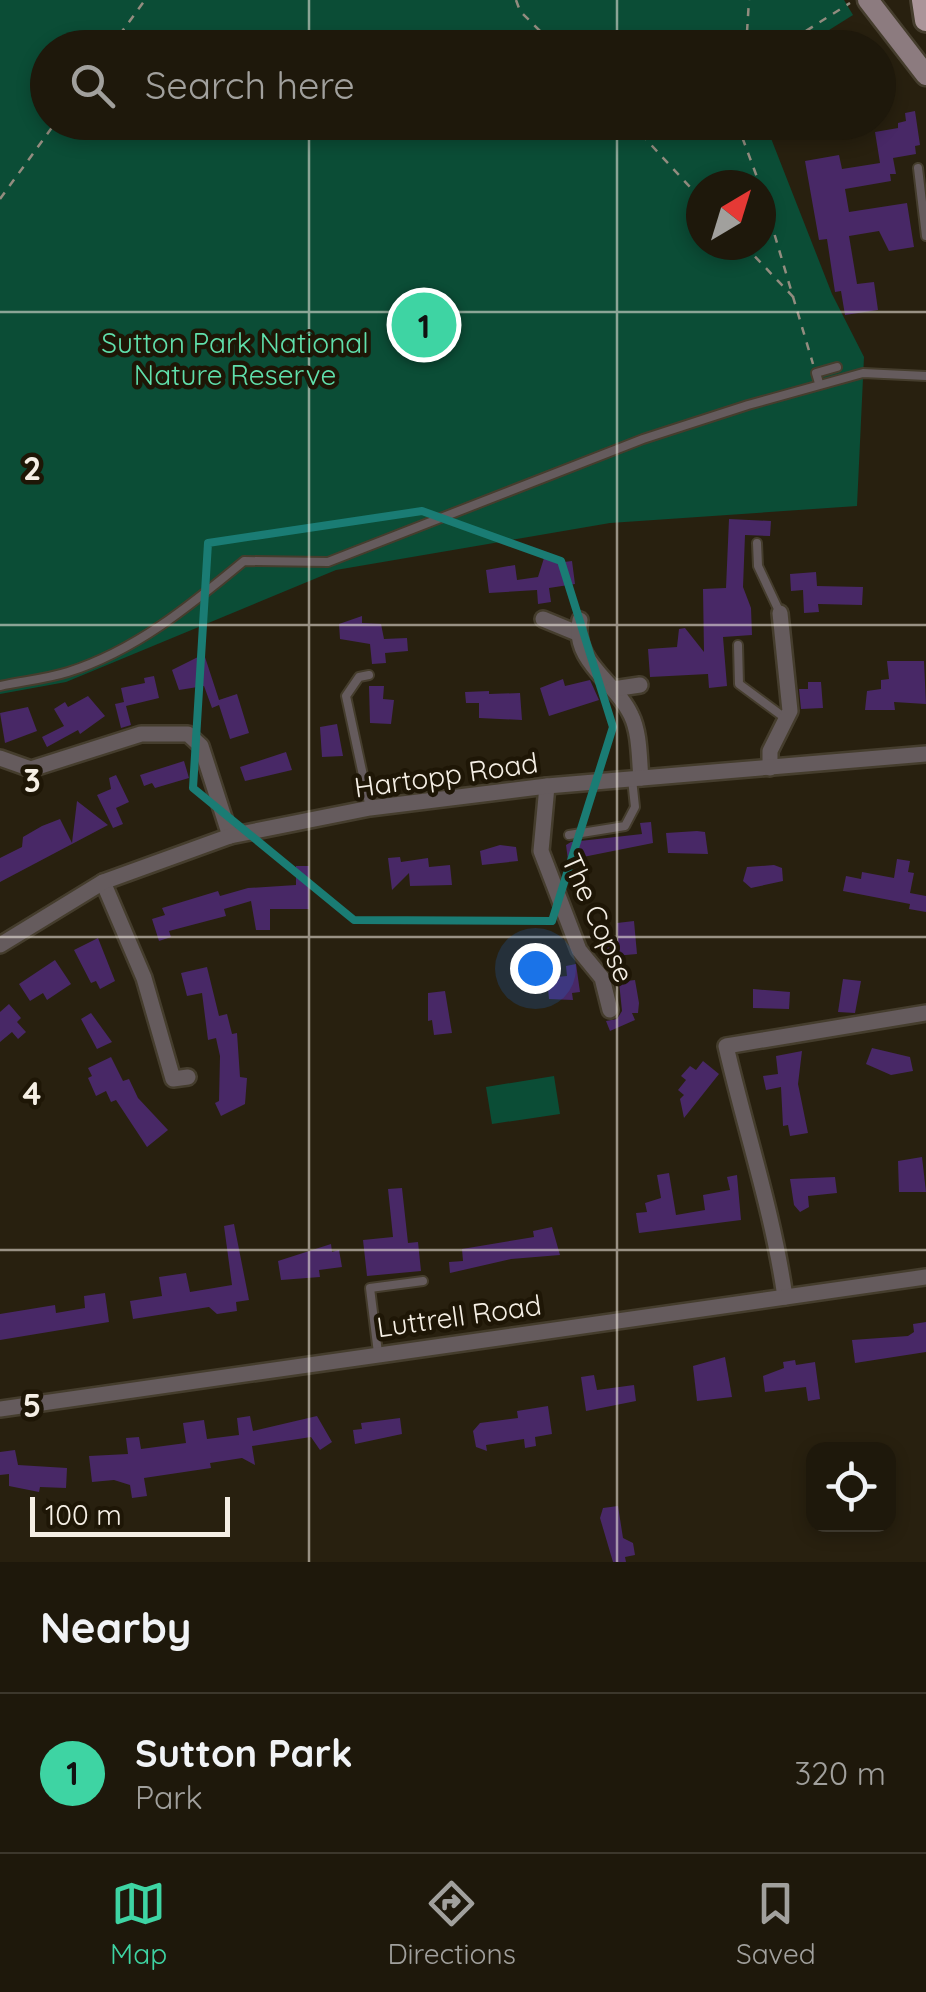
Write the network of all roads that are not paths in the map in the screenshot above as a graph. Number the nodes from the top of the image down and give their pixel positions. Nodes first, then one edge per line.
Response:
1 (868, 0) edge
2 (922, 0) edge
3 (926, 20) edge
4 (917, 48) edge
5 (926, 75) edge
6 (918, 168) dead end
7 (926, 236) edge
8 (837, 367) dead end
9 (926, 376) edge
10 (819, 384) junction
11 (757, 543) dead end
12 (780, 614) joint
13 (543, 619) dead end
14 (738, 645) dead end
15 (369, 675) dead end
16 (640, 685) dead end
17 (0, 686) edge
18 (613, 689) junction
19 (788, 720) junction
20 (926, 754) edge
21 (0, 758) edge
22 (770, 768) junction
23 (637, 779) junction
24 (547, 786) junction
25 (370, 808) junction
26 (569, 835) dead end
27 (230, 836) junction
28 (103, 882) junction
29 (0, 945) edge
30 (610, 1010) dead end
31 (926, 1013) edge
32 (188, 1077) dead end
33 (926, 1277) edge
34 (423, 1281) dead end
35 (785, 1297) junction
36 (378, 1354) junction
37 (0, 1409) edge

1 - 4 main road
2 - 3 main road
4 - 5 main road
6 - 7 lane
8 - 10 lane
9 - 10 lane
10 - 17 lane
11 - 12 lane
12 - 19 street
13 - 18 street
14 - 19 lane
15 - 25 lane
16 - 18 street
18 - 23 street
19 - 22 street
20 - 22 street, Hartopp Road
21 - 27 street
22 - 23 street, Hartopp Road
23 - 24 street, Hartopp Road
23 - 26 lane
24 - 25 street, Hartopp Road
24 - 30 street, The Copse
25 - 27 street, Hartopp Road
27 - 28 street, Hartopp Road
28 - 29 street, Hartopp Road
28 - 32 street
31 - 35 street
33 - 35 street, Luttrell Road
34 - 36 lane
35 - 36 street, Luttrell Road
36 - 37 street, Luttrell Road

